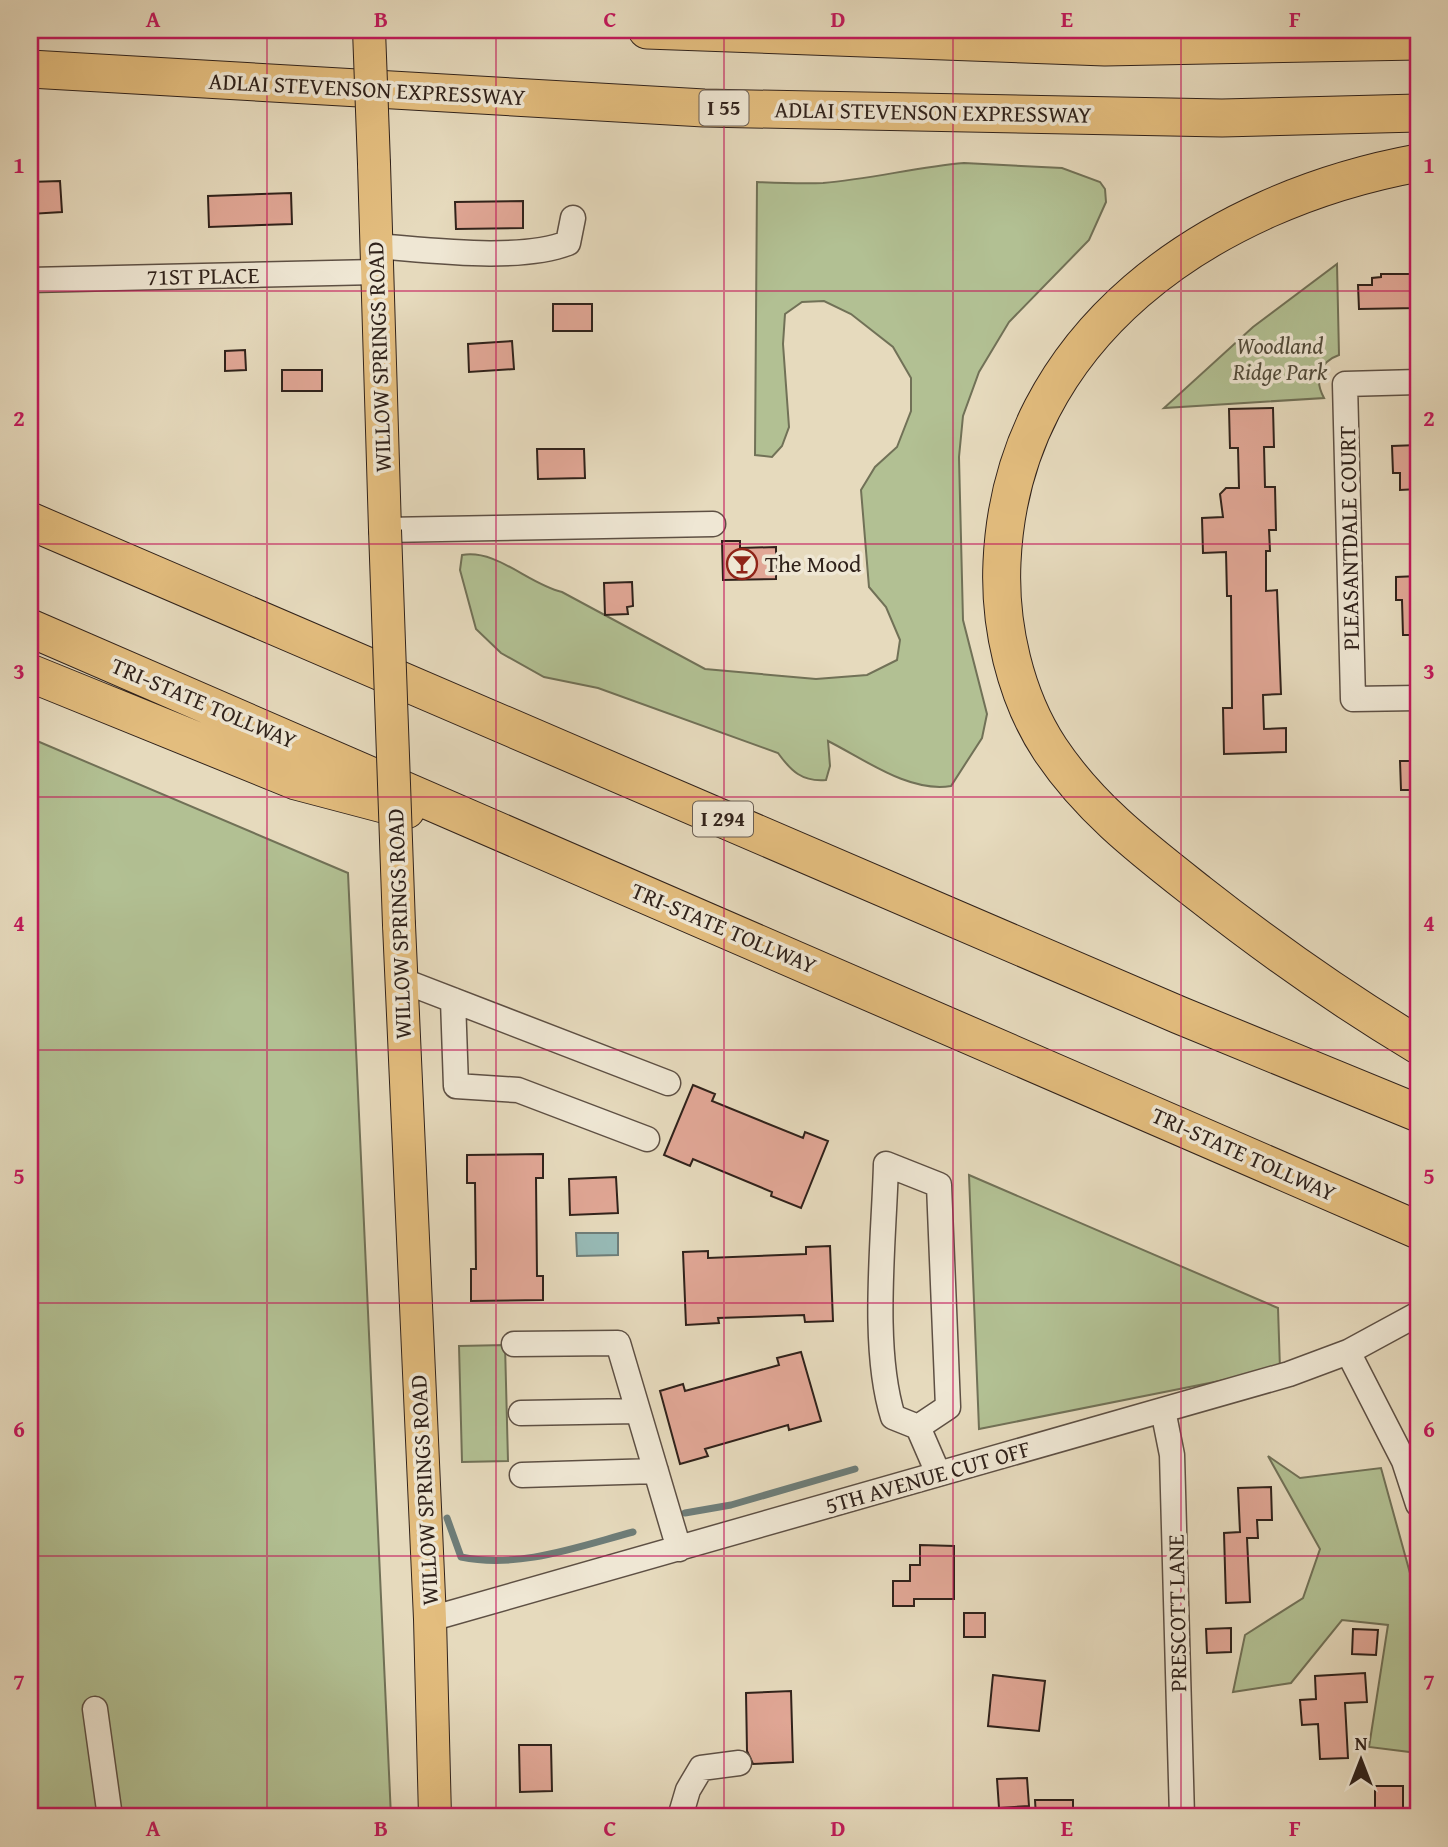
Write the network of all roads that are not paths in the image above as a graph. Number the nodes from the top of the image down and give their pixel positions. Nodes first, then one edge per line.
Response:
1 (369, 30) edge
2 (647, 30) edge
3 (1418, 41) edge
4 (30, 69) edge
5 (1418, 113) edge
6 (1418, 163) edge
7 (573, 218) dead end
8 (376, 259) junction
9 (30, 280) edge
10 (1418, 382) edge
11 (30, 521) edge
12 (713, 524) dead end
13 (385, 530) junction
14 (30, 628) edge
15 (30, 673) edge
16 (1418, 698) edge
17 (528, 843) junction
18 (401, 980) junction
19 (453, 1000) junction
20 (1418, 1045) edge
21 (668, 1083) dead end
22 (1418, 1114) edge
23 (647, 1139) dead end
24 (1418, 1230) edge
25 (1414, 1316) edge
26 (514, 1345) dead end
27 (1348, 1352) junction
28 (1163, 1410) junction
29 (638, 1411) junction
30 (521, 1413) dead end
31 (918, 1427) junction
32 (656, 1471) junction
33 (938, 1473) junction
34 (522, 1475) dead end
35 (1418, 1504) edge
36 (679, 1549) junction
37 (430, 1619) junction
38 (95, 1709) dead end
39 (739, 1763) dead end
40 (110, 1817) edge
41 (435, 1817) edge
42 (680, 1817) edge
43 (1182, 1817) edge

1 - 8 main road, WILLOW SPRINGS ROAD, bridge
2 - 3 highway
4 - 5 highway, ADLAI STEVENSON EXPRESSWAY / I 55
6 - 20 highway
7 - 8 street, 71ST PLACE
8 - 9 street, 71ST PLACE
8 - 13 main road, WILLOW SPRINGS ROAD
10 - 16 street, PLEASANTDALE COURT
11 - 22 highway, I 294
12 - 13 street
13 - 18 main road, WILLOW SPRINGS ROAD, bridge
14 - 17 highway, TRI-STATE TOLLWAY
15 - 17 highway
17 - 24 highway, TRI-STATE TOLLWAY
18 - 19 street
18 - 37 main road, WILLOW SPRINGS ROAD
19 - 21 street
19 - 23 street
25 - 27 street, 5TH AVENUE CUT OFF
26 - 29 street
27 - 28 street, 5TH AVENUE CUT OFF
27 - 35 street
28 - 33 street, 5TH AVENUE CUT OFF
28 - 43 street, PRESCOTT LANE
29 - 30 street
29 - 32 street
31 - 31 street
31 - 33 street
32 - 34 street
32 - 36 street
33 - 36 street, 5TH AVENUE CUT OFF
36 - 37 street, 5TH AVENUE CUT OFF
37 - 41 main road, WILLOW SPRINGS ROAD
38 - 40 street
39 - 42 street

